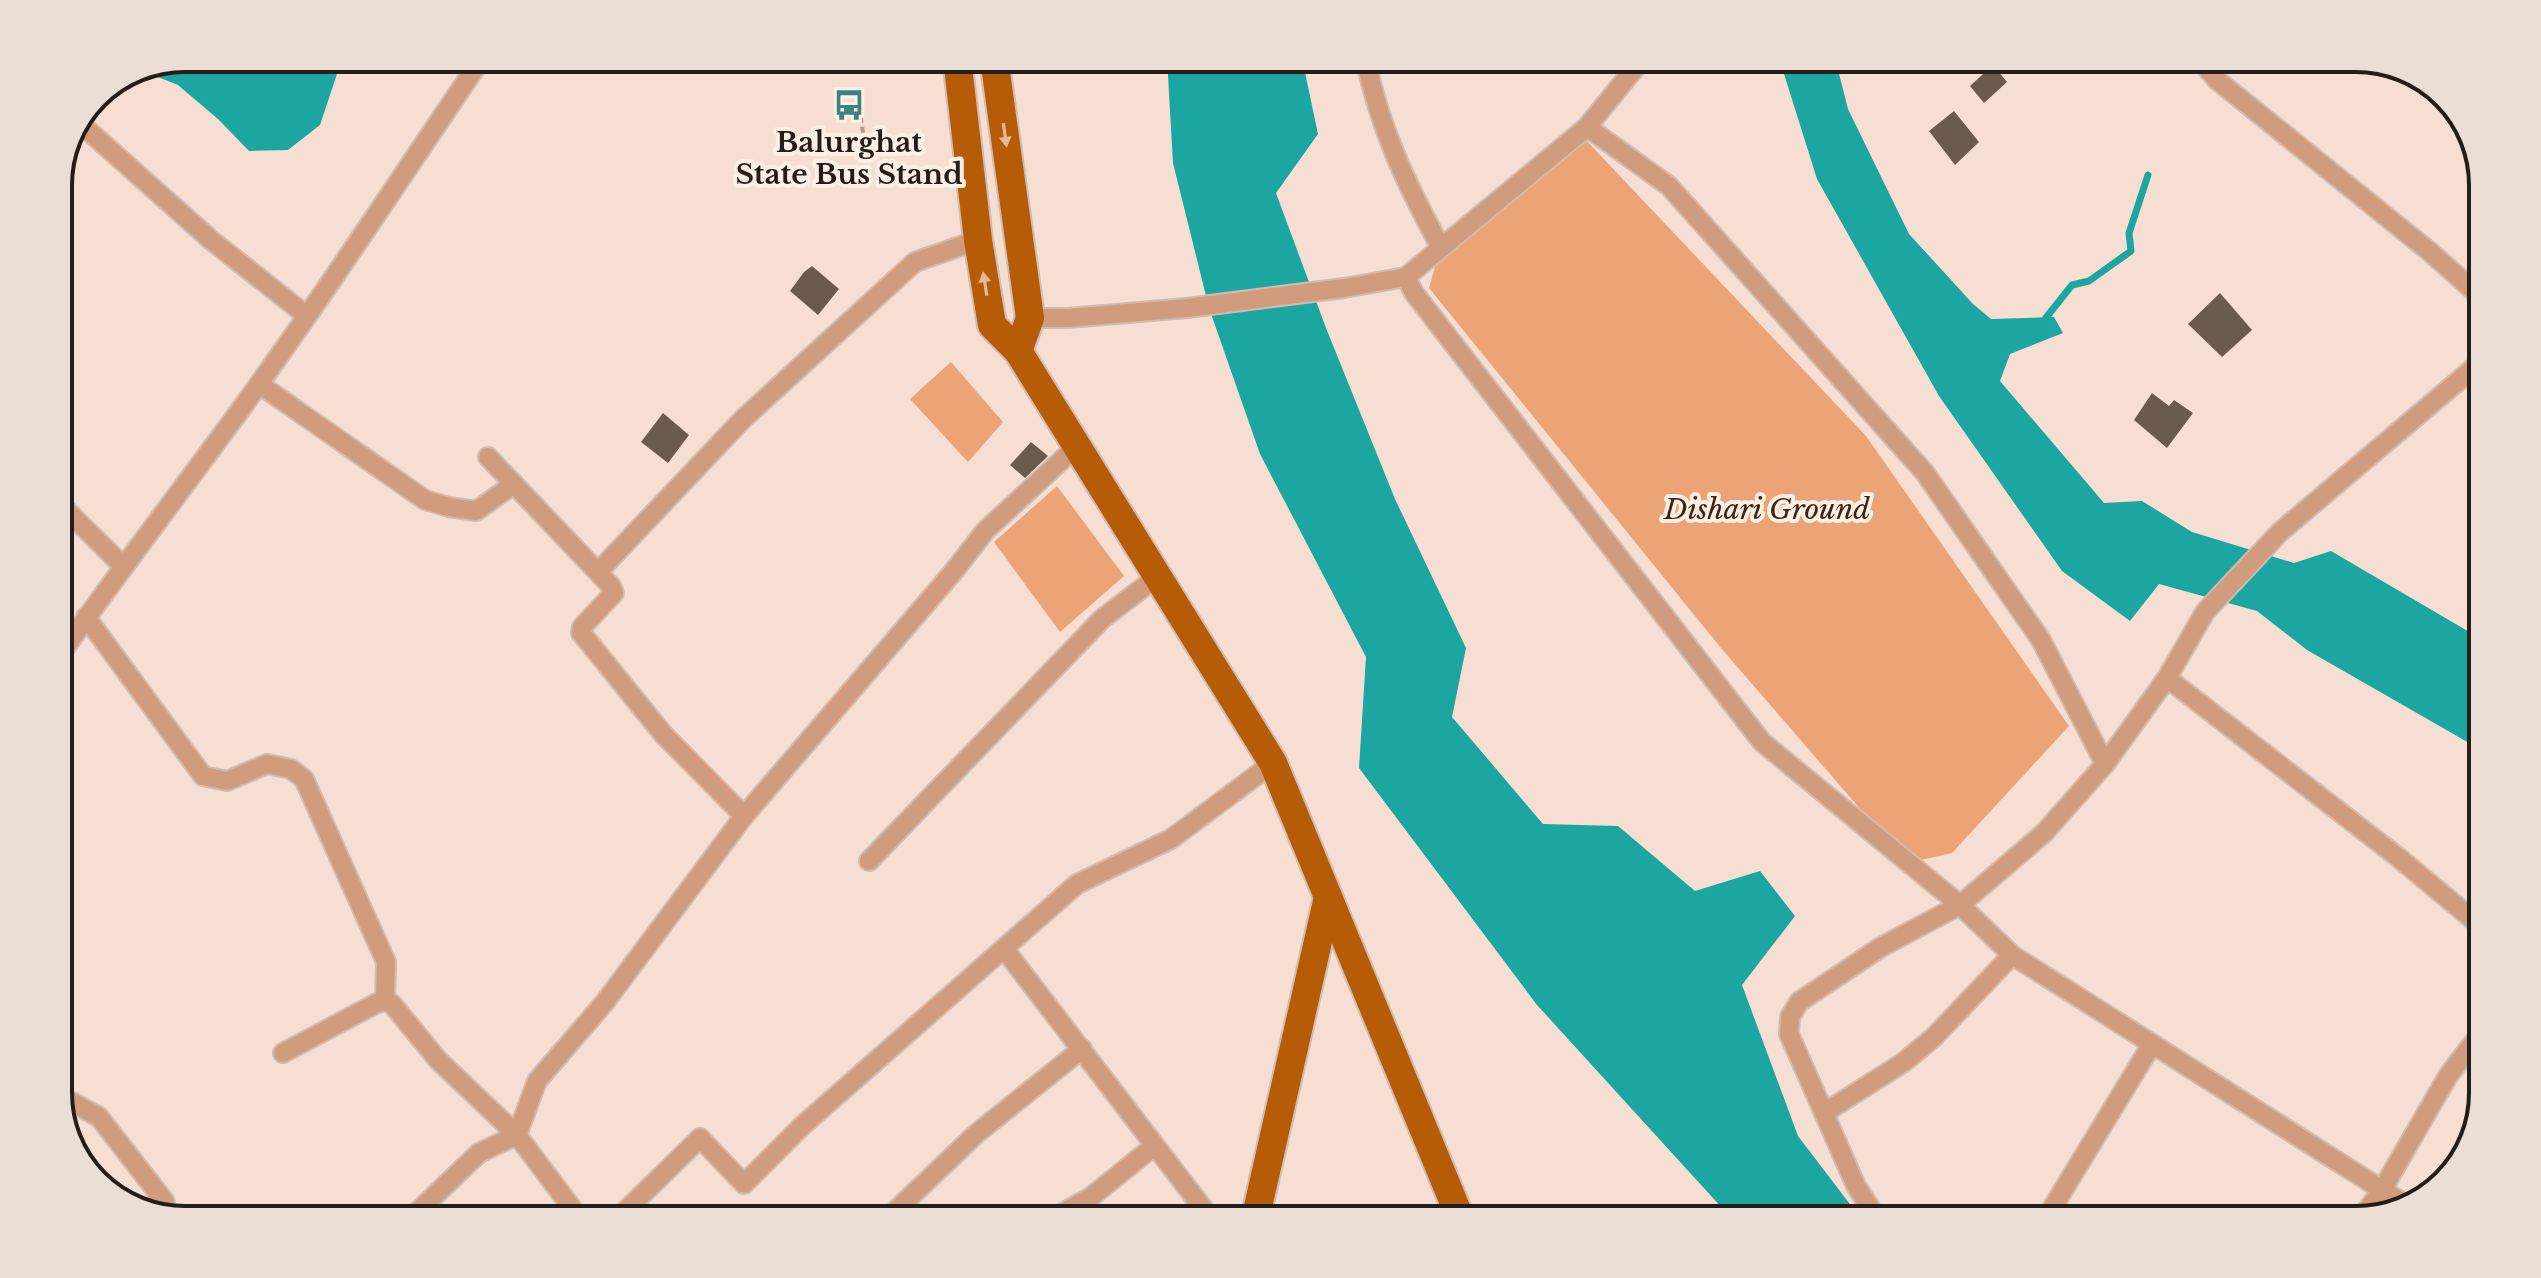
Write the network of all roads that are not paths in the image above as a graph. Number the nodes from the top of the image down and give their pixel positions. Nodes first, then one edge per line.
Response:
1 (473, 72) edge
2 (959, 72) edge
3 (996, 72) edge
4 (1368, 72) edge
5 (1632, 72) edge
6 (2210, 72) edge
7 (1587, 127) junction
8 (87, 130) edge
9 (978, 240) junction
10 (1441, 248) junction
11 (1406, 277) junction
12 (2469, 287) edge
13 (307, 316) junction
14 (1030, 318) junction
15 (1018, 351) junction
16 (2469, 372) edge
17 (259, 384) junction
18 (1077, 446) junction
19 (488, 457) dead end
20 (514, 484) junction
21 (72, 516) edge
22 (123, 566) junction
23 (598, 572) junction
24 (1158, 576) junction
25 (86, 617) junction
26 (72, 638) edge
27 (2167, 678) junction
28 (1273, 763) junction
29 (2105, 764) junction
30 (744, 816) junction
31 (869, 861) dead end
32 (1328, 897) junction
33 (1960, 905) junction
34 (2469, 916) edge
35 (1005, 950) junction
36 (2012, 955) junction
37 (385, 1001) junction
38 (2152, 1044) junction
39 (2469, 1048) edge
40 (1082, 1049) junction
41 (283, 1053) dead end
42 (72, 1102) edge
43 (1824, 1113) junction
44 (517, 1135) junction
45 (1154, 1146) junction
46 (2382, 1190) junction
47 (2396, 1198) edge
48 (163, 1204) edge
49 (2371, 1205) edge
50 (424, 1206) edge
51 (570, 1206) edge
52 (630, 1206) edge
53 (901, 1206) edge
54 (1075, 1206) edge
55 (1201, 1206) edge
56 (1258, 1206) edge
57 (1455, 1206) edge
58 (1869, 1206) edge
59 (2054, 1206) edge

1 - 13 street
2 - 9 main road
3 -> 14 main road
4 - 10 street
5 - 7 street
6 - 12 street
7 - 10 street
7 - 29 street
8 - 13 street
15 -> 9 main road
9 - 23 street
10 - 11 street
11 - 14 street
11 - 33 street
13 - 17 street
14 - 15 main road
15 - 18 main road
16 - 27 street
17 - 20 street
17 - 22 street
18 - 24 main road
18 - 30 street
19 - 20 street
20 - 23 street
21 - 22 street
22 - 25 street
23 - 30 street
24 - 28 main road
24 - 31 street
25 - 26 street
25 - 37 street
27 - 29 street
27 - 34 street
28 - 32 main road
28 - 35 street
29 - 33 street
30 - 44 street
32 - 56 main road
32 - 57 main road
33 - 36 street
33 - 43 street
35 - 40 street
35 - 52 street
36 - 38 street
36 - 43 street
37 - 41 street
37 - 44 street
38 - 46 street
38 - 59 street
39 - 46 street
40 - 45 street
40 - 53 street
42 - 48 street
43 - 58 street
44 - 50 street
44 - 51 street
45 - 54 street
45 - 55 street
46 - 47 street
46 - 49 street

